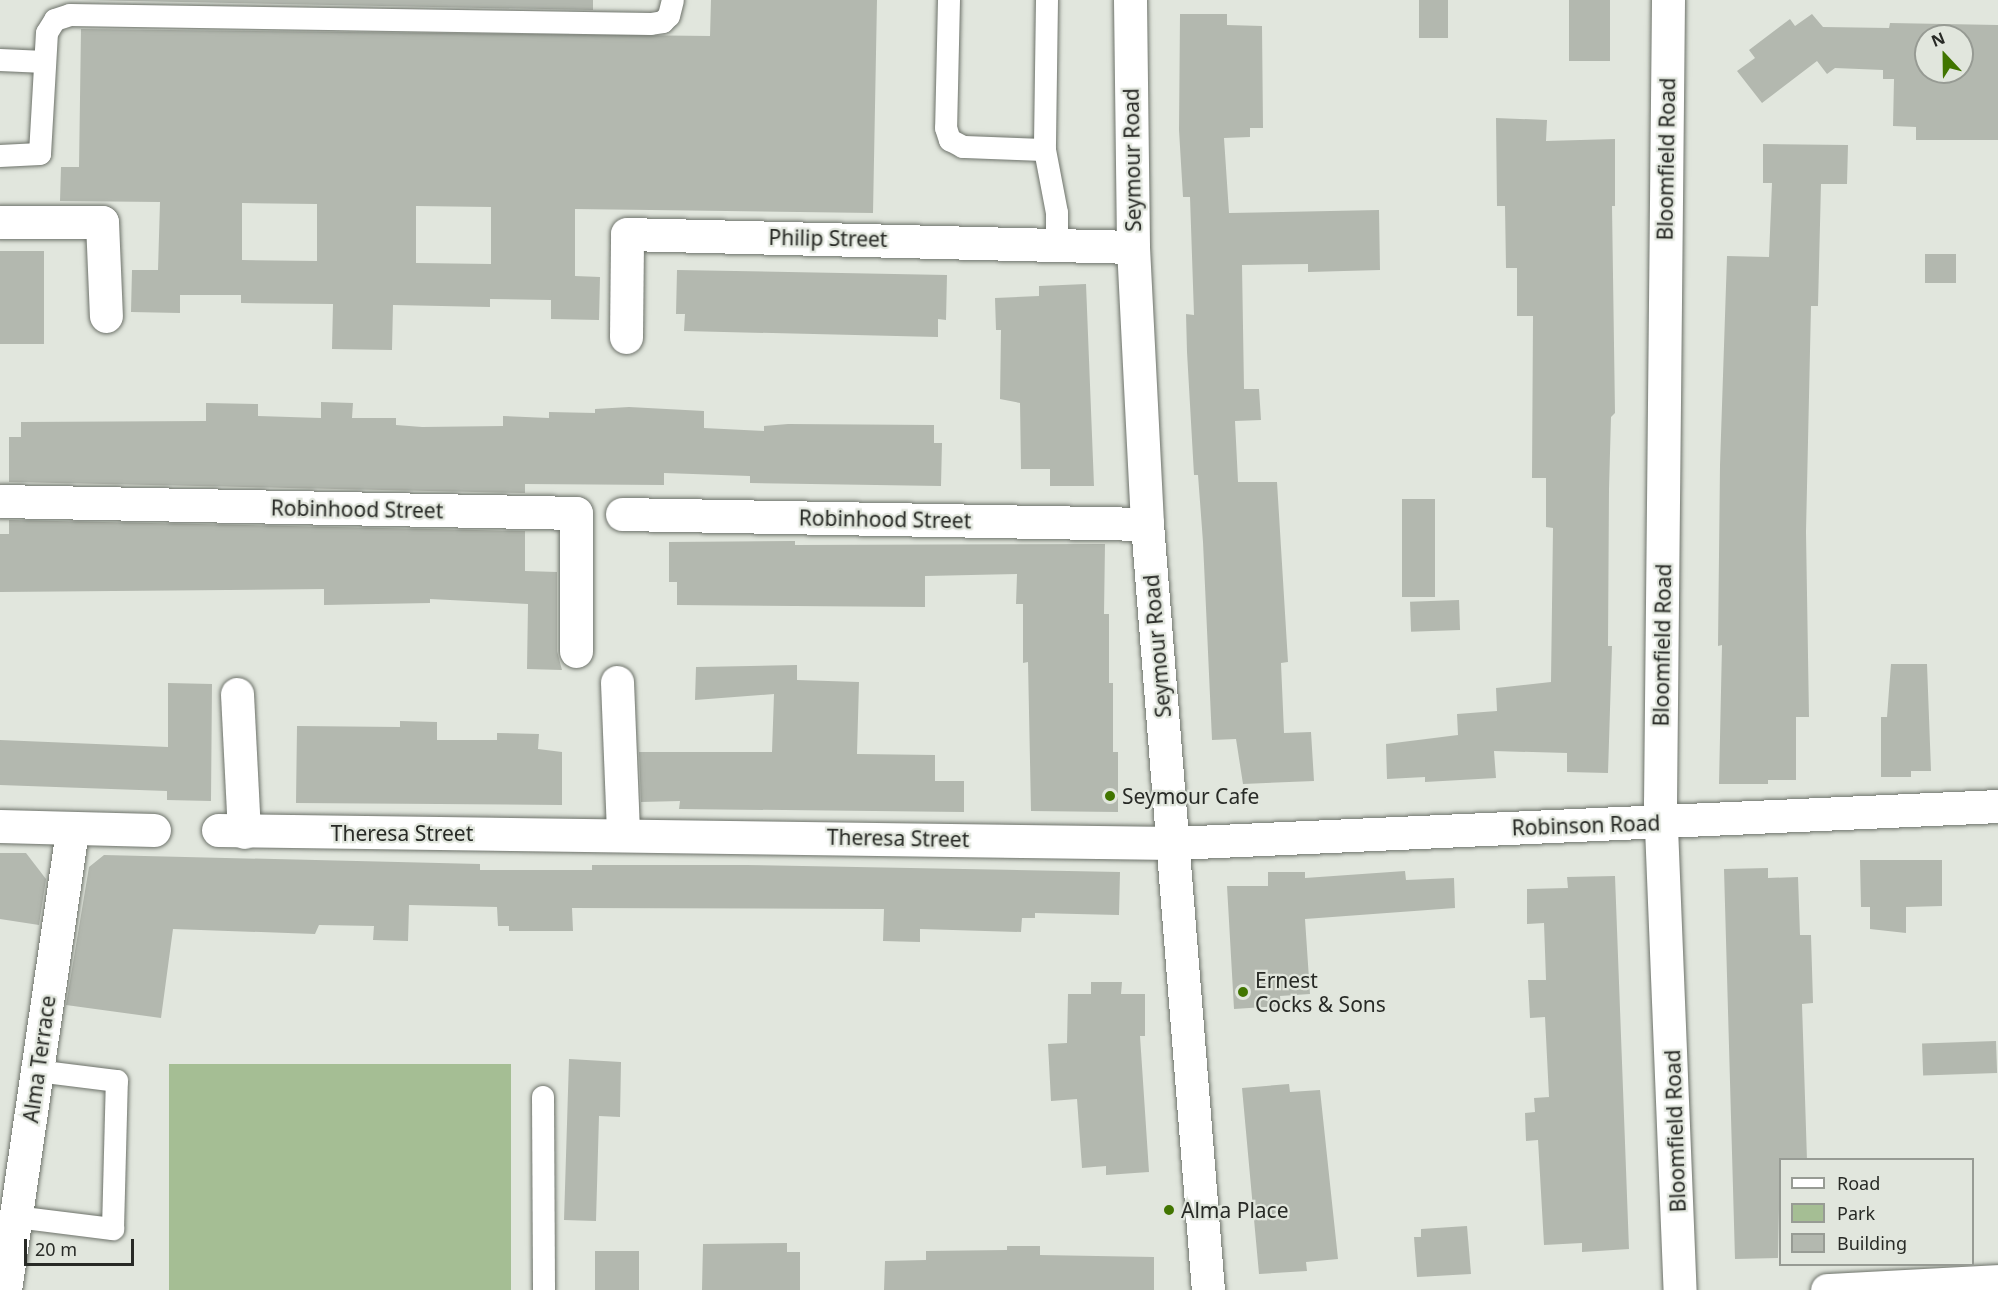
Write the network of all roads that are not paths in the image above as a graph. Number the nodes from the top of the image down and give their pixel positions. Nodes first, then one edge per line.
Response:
1 (674, 0) edge
2 (949, 0) edge
3 (1047, 0) edge
4 (1130, 0) edge
5 (1668, 0) edge
6 (0, 60) edge
7 (45, 62) junction
8 (1045, 150) junction
9 (0, 156) edge
10 (0, 222) edge
11 (1057, 244) junction
12 (1133, 247) junction
13 (106, 316) dead end
14 (626, 337) dead end
15 (0, 501) edge
16 (622, 514) dead end
17 (1147, 524) junction
18 (576, 651) dead end
19 (617, 682) dead end
20 (237, 694) dead end
21 (1998, 806) edge
22 (1662, 823) junction
23 (0, 826) edge
24 (72, 829) junction
25 (154, 830) dead end
26 (623, 833) junction
27 (1174, 843) junction
28 (37, 1071) junction
29 (543, 1097) dead end
30 (16, 1217) junction
31 (1998, 1281) edge
32 (5, 1290) edge
33 (544, 1290) edge
34 (1208, 1290) edge
35 (1680, 1290) edge
36 (1827, 1290) edge

1 - 7 lane
2 - 8 lane
3 - 8 lane
4 - 12 street, Seymour Road
5 - 22 street, Bloomfield Road
6 - 7 lane
7 - 9 lane
8 - 11 lane
10 - 13 street
11 - 12 street, Philip Street
11 - 14 street, Philip Street
12 - 17 street, Seymour Road
15 - 18 street, Robinhood Street
16 - 17 street, Robinhood Street
17 - 27 street, Seymour Road
19 - 26 street
20 - 26 street, Theresa Street
21 - 22 street, Robinson Road
22 - 27 street, Robinson Road
22 - 35 street, Bloomfield Road
23 - 24 street
24 - 25 street
24 - 28 street, Alma Terrace
26 - 27 street, Theresa Street
27 - 34 street, Seymour Road
28 - 30 street, Alma Terrace
28 - 30 lane
29 - 33 lane
30 - 32 street, Alma Terrace
31 - 36 street

